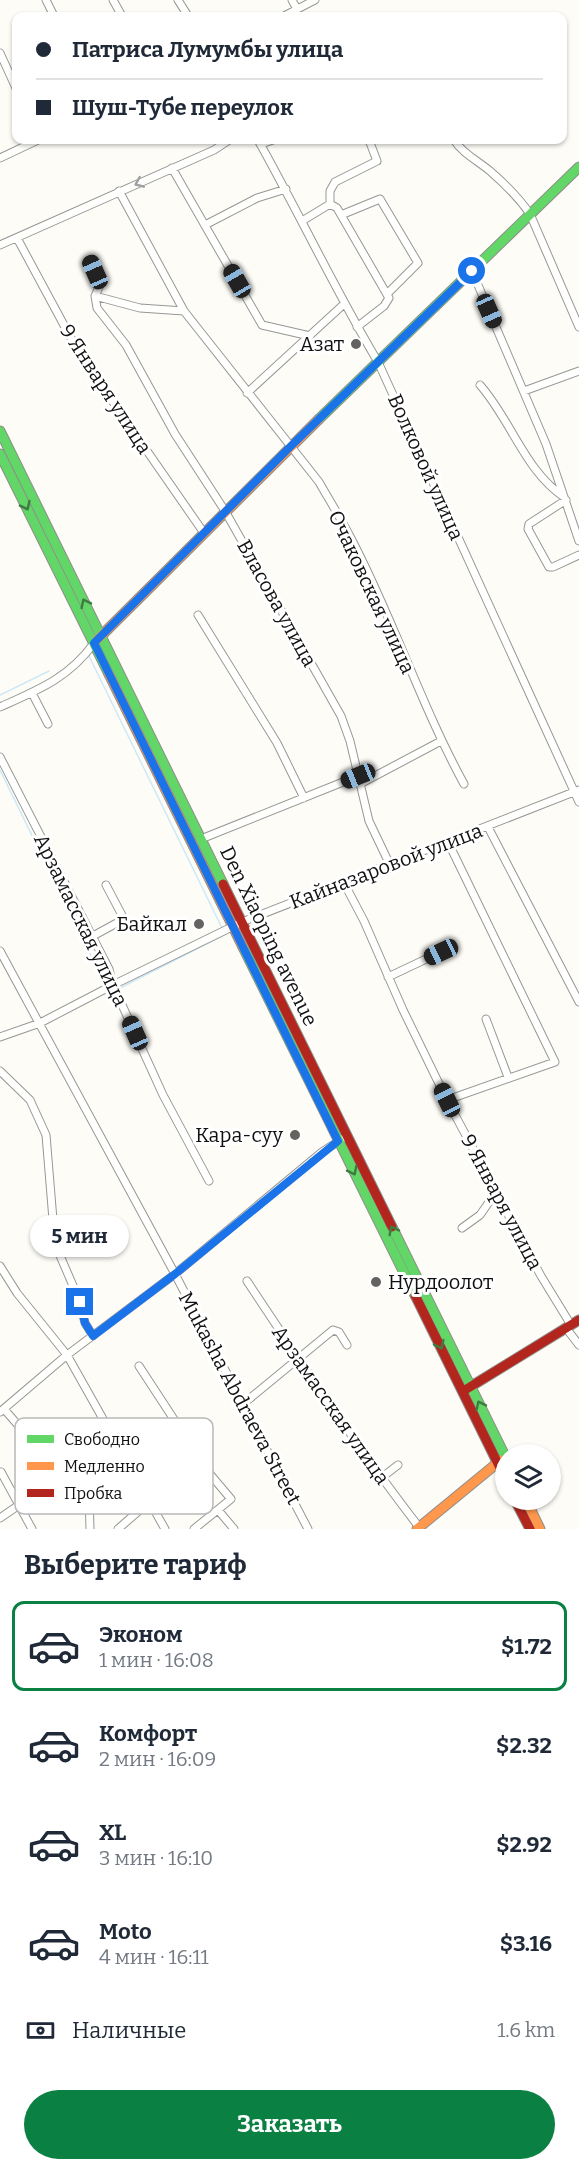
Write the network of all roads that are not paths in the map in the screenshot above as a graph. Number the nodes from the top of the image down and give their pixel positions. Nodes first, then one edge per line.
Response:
1 (292, 0) edge
2 (315, 0) edge
3 (297, 9) junction
4 (291, 12) edge
5 (0, 53) edge
6 (12, 79) edge
7 (30, 144) edge
8 (224, 144) edge
9 (261, 144) edge
10 (371, 144) edge
11 (457, 144) edge
12 (0, 158) edge
13 (579, 167) edge
14 (172, 168) junction
15 (286, 189) junction
16 (119, 191) junction
17 (330, 204) junction
18 (530, 214) junction
19 (340, 215) junction
20 (302, 221) junction
21 (205, 225) junction
22 (17, 238) junction
23 (0, 245) edge
24 (89, 260) dead end
25 (472, 271) junction
26 (387, 294) junction
27 (95, 296) junction
28 (344, 304) junction
29 (184, 311) junction
30 (357, 327) junction
31 (579, 327) edge
32 (310, 336) junction
33 (378, 362) junction
34 (579, 371) edge
35 (480, 385) dead end
36 (524, 391) junction
37 (247, 393) junction
38 (0, 430) edge
39 (291, 446) junction
40 (0, 455) edge
41 (565, 499) junction
42 (225, 512) junction
43 (204, 533) junction
44 (579, 541) edge
45 (579, 555) edge
46 (198, 615) dead end
47 (97, 639) junction
48 (32, 693) junction
49 (0, 706) edge
50 (48, 724) dead end
51 (441, 741) junction
52 (0, 757) edge
53 (165, 775) junction
54 (359, 780) junction
55 (465, 784) dead end
56 (576, 792) edge
57 (304, 798) junction
58 (579, 802) edge
59 (488, 827) junction
60 (201, 839) junction
61 (448, 842) junction
62 (390, 865) junction
63 (344, 883) junction
64 (106, 885) dead end
65 (237, 924) junction
66 (93, 936) junction
67 (0, 951) edge
68 (441, 952) dead end
69 (388, 977) junction
70 (113, 985) junction
71 (579, 1002) edge
72 (486, 1019) dead end
73 (40, 1023) junction
74 (0, 1037) edge
75 (0, 1071) edge
76 (508, 1077) junction
77 (447, 1100) junction
78 (347, 1136) junction
79 (338, 1141) junction
80 (209, 1181) dead end
81 (500, 1196) junction
82 (462, 1228) dead end
83 (0, 1266) edge
84 (175, 1274) junction
85 (247, 1281) dead end
86 (572, 1325) edge
87 (93, 1336) junction
88 (347, 1345) dead end
89 (579, 1345) edge
90 (67, 1355) junction
91 (298, 1358) junction
92 (139, 1366) dead end
93 (467, 1388) junction
94 (243, 1404) junction
95 (2, 1411) edge
96 (102, 1418) edge
97 (173, 1418) edge
98 (15, 1424) edge
99 (495, 1444) edge
100 (398, 1465) dead end
101 (495, 1465) edge
102 (1, 1472) edge
103 (213, 1478) edge
104 (381, 1478) junction
105 (15, 1498) edge
106 (15, 1508) edge
107 (218, 1510) junction
108 (520, 1510) edge
109 (531, 1510) edge
110 (24, 1514) edge
111 (90, 1514) edge
112 (135, 1514) edge
113 (156, 1514) edge
114 (213, 1514) edge
115 (213, 1514) edge
116 (0, 1518) edge
117 (418, 1528) edge
118 (32, 1529) edge
119 (90, 1529) edge
120 (118, 1529) edge
121 (165, 1529) edge
122 (194, 1529) edge
123 (234, 1529) edge
124 (308, 1529) edge
125 (530, 1529) edge
126 (540, 1529) edge

1 - 3 street
2 - 3 street
3 - 4 street
5 - 6 street
7 - 12 street
8 - 14 street
9 - 15 street, Волковой улица
10 - 17 street
11 - 18 street
13 - 18 main road
14 -> 16 street
14 - 21 street
15 - 20 street, Волковой улица
15 - 21 street
16 - 22 street
16 - 29 street, Очаковская улица
17 - 19 street
17 - 20 street
18 - 25 main road
18 - 31 street
19 - 26 street
19 - 26 street
20 - 28 street, Волковой улица
21 - 32 street
22 - 23 street
22 - 43 street, 9 Января улица
24 - 27 street, Власова улица
25 - 33 main road
25 - 36 street
26 - 30 street
27 - 29 street
27 - 42 street, Власова улица
28 - 30 street, Волковой улица
28 - 32 street
29 - 37 street, Очаковская улица
30 - 33 street, Волковой улица
32 - 37 street
33 - 39 main road
33 - 56 street, Волковой улица
34 - 36 street
35 - 41 street
36 - 41 street
37 - 39 street, Очаковская улица
47 -> 38 main road, Den Xiaoping avenue
39 - 42 main road
39 - 51 street, Очаковская улица
40 -> 47 main road, Den Xiaoping avenue
41 - 44 street
41 - 45 street
42 - 43 main road
42 - 54 street, Власова улица
43 - 47 main road
46 - 57 street
47 - 48 street
47 - 53 main road, Den Xiaoping avenue
48 - 49 street
48 - 50 street
51 - 54 street
51 - 55 street, Очаковская улица
52 - 66 street, Арзамасская улица
53 - 60 main road, Den Xiaoping avenue
53 - 65 main road, Den Xiaoping avenue
54 - 57 street
54 - 62 street, Власова улица
56 - 58 street, Волковой улица
56 - 59 street, Кайназаровой улица
57 - 60 street
59 - 61 street, Кайназаровой улица
59 - 71 street
60 - 65 main road, Den Xiaoping avenue
61 - 62 street, Кайназаровой улица
61 - 76 street
62 - 63 street, Кайназаровой улица
63 - 65 street, Кайназаровой улица
63 - 69 street, 9 Января улица
64 - 66 street
65 - 70 street, Кайназаровой улица
65 - 78 main road, Den Xiaoping avenue
65 - 79 main road, Den Xiaoping avenue
66 - 70 street, Арзамасская улица
67 - 73 street, Mukasha Abdraeva Street
68 - 69 street
69 - 77 street, 9 Января улица
70 - 73 street, Кайназаровой улица
70 - 80 street, Арзамасская улица
72 - 76 street
73 - 74 street, Кайназаровой улица
73 - 84 street, Mukasha Abdraeva Street
75 - 87 street
76 - 77 street
77 - 81 street, 9 Января улица
78 - 79 street
93 -> 78 main road, Den Xiaoping avenue
79 - 84 street
79 -> 93 main road, Den Xiaoping avenue
81 - 82 street
81 - 86 street, 9 Января улица
83 - 90 street
84 - 87 street
84 - 94 street, Mukasha Abdraeva Street
85 - 91 street, Арзамасская улица
86 - 89 street, 9 Января улица
86 - 93 main road
87 - 90 street
88 - 91 street
90 - 95 street
90 - 96 street
91 - 94 street
91 - 104 street, Арзамасская улица
92 - 97 street
93 - 99 main road, Den Xiaoping avenue
94 - 124 street, Mukasha Abdraeva Street
95 - 98 street
100 - 104 street
101 - 117 main road
102 - 105 street
103 - 107 street
104 - 117 street, Арзамасская улица
106 - 116 street
107 - 114 street
107 - 123 street
108 - 125 main road
109 - 126 main road
110 - 118 street
111 - 119 street
112 - 120 street
113 - 121 street
115 - 122 street

